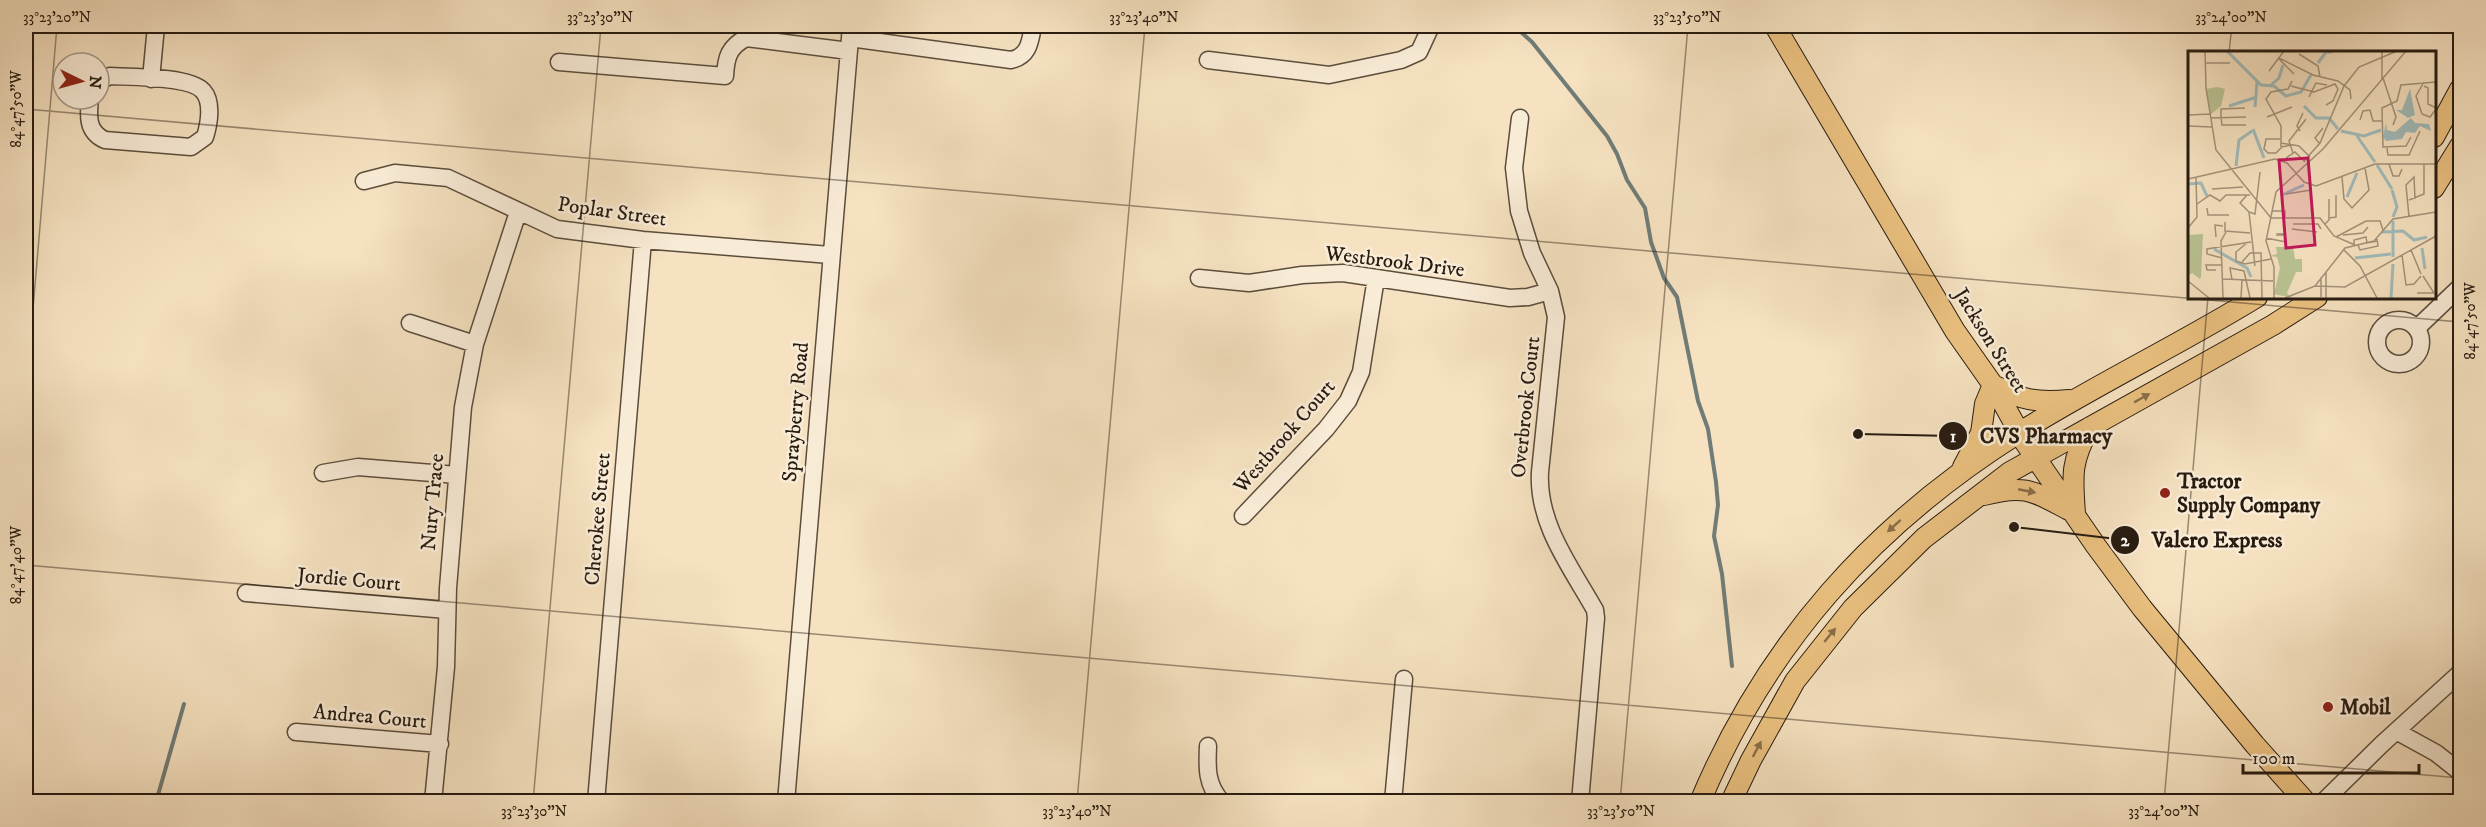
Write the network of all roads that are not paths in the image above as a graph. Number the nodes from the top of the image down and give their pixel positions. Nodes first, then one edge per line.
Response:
1 (156, 26) edge
2 (1033, 26) edge
3 (1431, 26) edge
4 (1775, 26) edge
5 (850, 38) edge
6 (1208, 60) dead end
7 (559, 62) dead end
8 (111, 76) edge
9 (151, 79) junction
10 (2460, 89) edge
11 (90, 111) edge
12 (1520, 118) dead end
13 (2435, 133) edge
14 (2460, 146) edge
15 (364, 181) dead end
16 (2435, 185) edge
17 (518, 212) junction
18 (643, 240) junction
19 (830, 255) junction
20 (1199, 278) dead end
21 (1376, 278) junction
22 (2460, 287) edge
23 (1550, 291) junction
24 (2255, 298) edge
25 (2315, 298) edge
26 (410, 323) dead end
27 (2417, 328) dead end
28 (475, 344) junction
29 (1993, 385) junction
30 (2078, 399) junction
31 (2090, 426) junction
32 (2019, 433) junction
33 (2036, 457) junction
34 (1960, 472) junction
35 (323, 473) dead end
36 (457, 476) junction
37 (1976, 497) junction
38 (2075, 513) junction
39 (1243, 516) dead end
40 (246, 593) dead end
41 (447, 610) junction
42 (2460, 673) edge
43 (1404, 679) dead end
44 (2396, 731) junction
45 (296, 732) dead end
46 (440, 744) junction
47 (1208, 746) dead end
48 (2460, 772) edge
49 (433, 801) edge
50 (596, 801) edge
51 (786, 801) edge
52 (1222, 801) edge
53 (1393, 801) edge
54 (1580, 801) edge
55 (1700, 801) edge
56 (1731, 801) edge
57 (2306, 801) edge
58 (2323, 801) edge

1 - 9 street
2 - 5 street
3 - 6 street
4 - 29 main road, Jackson Street
5 - 7 street
5 - 19 street, Sprayberry Road
8 - 9 street
9 - 11 street
10 - 13 main road
12 - 23 street, Overbrook Court
14 - 16 main road
15 - 17 street, Poplar Street
17 - 18 street, Poplar Street
17 - 28 street, Nury Trace
18 - 19 street, Poplar Street
18 - 50 street, Cherokee Street
19 - 51 street, Sprayberry Road
20 - 21 street, Westbrook Drive
21 - 23 street, Westbrook Drive
21 - 39 street, Westbrook Court
22 - 27 street
23 - 54 street, Overbrook Court
24 - 30 main road
31 -> 25 main road
26 - 28 street
28 - 36 street, Nury Trace
29 - 30 main road
29 - 32 main road, Jackson Street
29 - 34 main road
30 - 32 main road
31 - 33 main road
31 - 38 main road
32 - 33 main road, Jackson Street
32 - 34 main road
33 - 37 main road
33 - 38 main road, Jackson Street
34 -> 55 main road
35 - 36 street
36 - 41 street, Nury Trace
37 -> 38 main road
56 -> 37 main road
38 - 57 main road, Jackson Street
40 - 41 street, Jordie Court
41 - 46 street, Nury Trace
42 - 44 street
43 - 53 street
44 - 48 street
44 - 58 street
45 - 46 street, Andrea Court
46 - 49 street, Nury Trace
47 - 52 street

